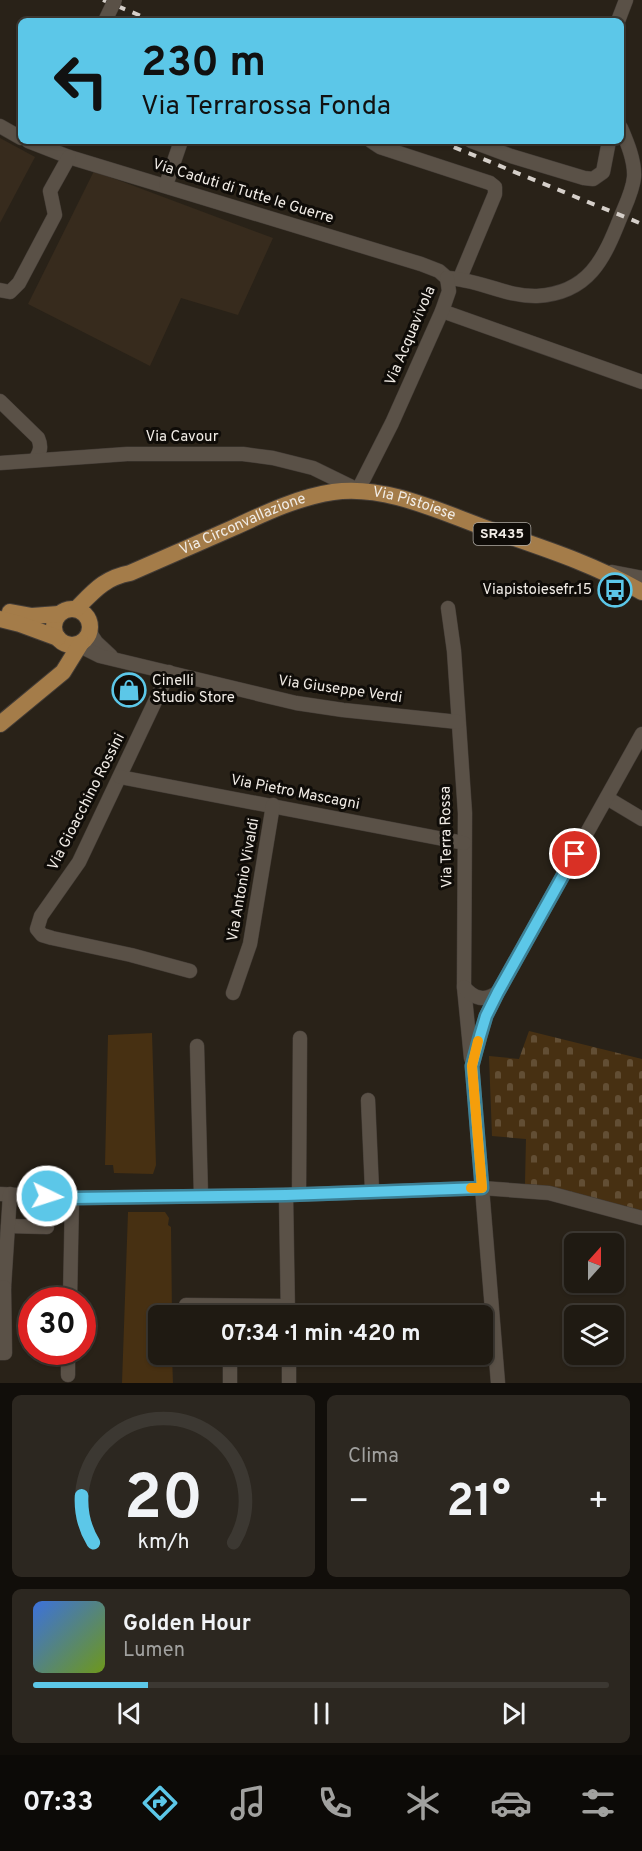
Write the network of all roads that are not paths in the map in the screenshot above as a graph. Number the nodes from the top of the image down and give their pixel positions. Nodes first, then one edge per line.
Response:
1 (115, 0) edge
2 (626, 0) edge
3 (106, 18) edge
4 (619, 18) edge
5 (0, 126) edge
6 (18, 136) edge
7 (624, 137) edge
8 (35, 144) edge
9 (180, 144) edge
10 (376, 144) edge
11 (483, 144) edge
12 (608, 144) edge
13 (69, 157) junction
14 (166, 185) junction
15 (454, 278) junction
16 (0, 290) edge
17 (442, 310) junction
18 (642, 382) edge
19 (0, 401) edge
20 (35, 460) junction
21 (0, 463) edge
22 (358, 490) junction
23 (603, 570) junction
24 (130, 573) junction
25 (642, 578) edge
26 (642, 592) edge
27 (448, 608) dead end
28 (76, 609) junction
29 (0, 610) edge
30 (59, 614) junction
31 (0, 619) edge
32 (87, 632) junction
33 (59, 640) junction
34 (169, 672) junction
35 (54, 680) junction
36 (458, 722) junction
37 (0, 724) edge
38 (642, 734) edge
39 (120, 777) junction
40 (607, 798) junction
41 (273, 805) junction
42 (642, 819) edge
43 (464, 843) junction
44 (189, 970) dead end
45 (464, 987) junction
46 (498, 992) junction
47 (233, 993) dead end
48 (300, 1038) dead end
49 (197, 1046) dead end
50 (472, 1066) junction
51 (368, 1100) dead end
52 (482, 1188) junction
53 (372, 1190) junction
54 (5, 1194) edge
55 (293, 1194) junction
56 (47, 1196) junction
57 (201, 1196) junction
58 (72, 1198) junction
59 (642, 1218) edge
60 (8, 1226) junction
61 (70, 1287) edge
62 (2, 1291) edge
63 (288, 1305) edge
64 (0, 1353) edge
65 (68, 1365) edge
66 (230, 1365) edge
67 (289, 1365) edge
68 (68, 1375) dead end
69 (230, 1383) edge
70 (289, 1383) edge
71 (498, 1383) edge

1 - 3 street, bridge
2 - 4 street
5 - 6 street
7 - 15 street
8 - 13 street, Via Caduti di Tutte le Guerre
9 - 14 street
10 - 15 street, Via Acquavivola
11 - 12 street
13 - 14 street, Via Caduti di Tutte le Guerre
13 - 16 street
14 - 15 street, Via Caduti di Tutte le Guerre
15 - 17 street, Via Acquavivola
17 - 18 street
17 - 22 street, Via Acquavivola
19 - 20 street
20 - 21 street, Via Cavour
20 - 22 street, Via Cavour
22 - 23 main road, Via Pistoiese / SR435
22 - 24 main road, Via Circonvallazione / SR435
23 - 25 street, Via Pistoiese
23 - 26 main road, Via Pistoiese / SR435
24 - 28 main road, Via Circonvallazione / SR435
24 - 32 main road, Via Circonvallazione / SR435
27 - 36 street, Via Terra Rossa
28 - 30 main road, Via Circonvallazione / SR435
28 - 32 main road
29 - 30 main road, Via Circonvallazione / SR435
30 - 33 main road
31 - 33 main road
32 - 33 main road
32 - 34 street, Via Giuseppe Verdi
32 - 35 main road, Via Circonvallazione
33 - 35 main road
34 - 36 street, Via Giuseppe Verdi
34 - 39 street, Via Gioacchino Rossini
35 - 37 main road, Via Circonvallazione
36 - 43 street, Via Terra Rossa
38 - 40 street
39 - 41 street, Via Pietro Mascagni
39 - 44 street, Via Gioacchino Rossini
40 - 42 street
40 - 46 street
41 - 43 street, Via Pietro Mascagni
41 - 47 street, Via Antonio Vivaldi
43 - 45 street, Via Terra Rossa
45 - 46 street
45 - 50 street, Via Terra Rossa
46 - 50 street
48 - 55 street
49 - 57 street
50 - 52 street, Via Terra Rossa
51 - 53 street
52 - 53 street
52 - 59 street
52 - 71 street, Via Terra Rossa
53 - 55 street
54 - 56 street
54 - 60 street
55 - 57 street
55 - 63 street
56 - 58 street
56 - 60 street
57 - 58 street
58 - 61 street
60 - 62 street
62 - 64 street
65 - 68 street
66 - 69 street
67 - 70 street

